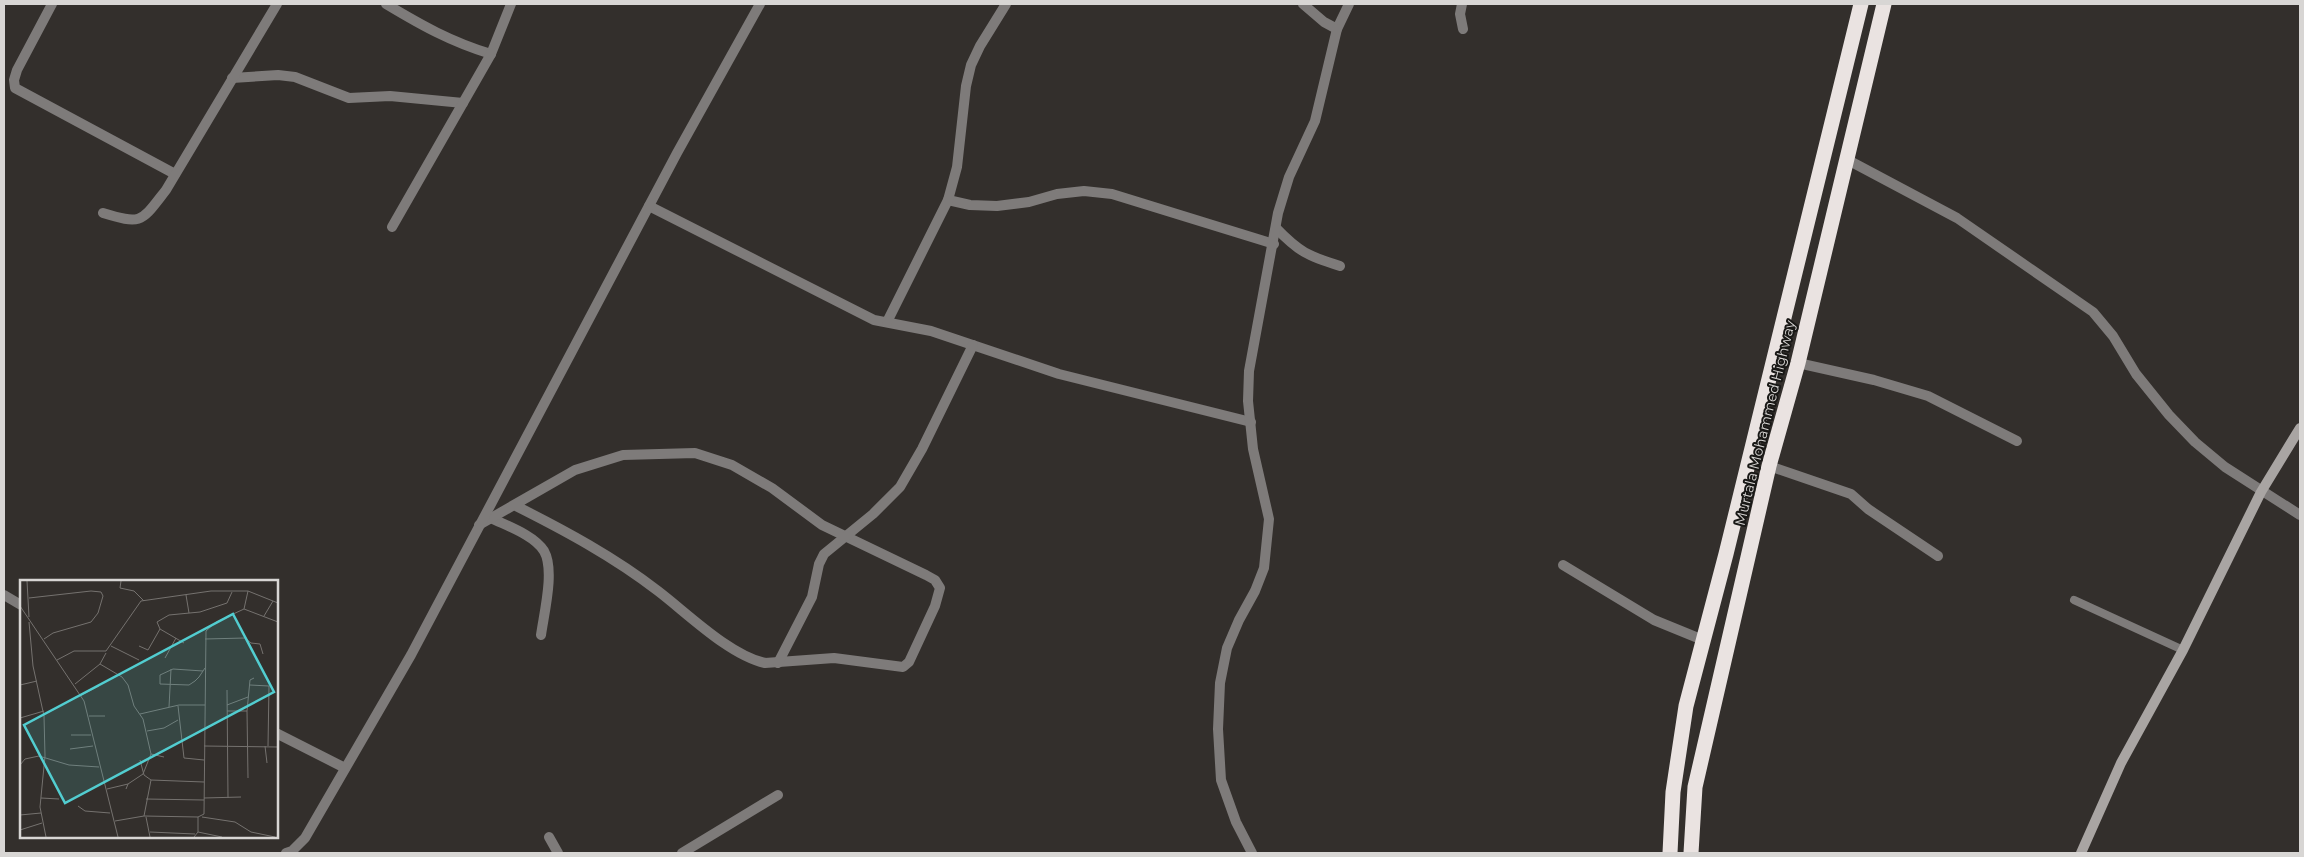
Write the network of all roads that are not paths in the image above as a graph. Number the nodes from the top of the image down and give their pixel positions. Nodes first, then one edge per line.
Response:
1 (52, 4) edge
2 (277, 4) edge
3 (386, 4) edge
4 (511, 4) edge
5 (760, 4) edge
6 (1006, 4) edge
7 (1303, 4) edge
8 (1349, 4) edge
9 (1462, 4) edge
10 (1862, 4) edge
11 (1884, 4) edge
12 (1337, 29) junction
13 (1463, 29) dead end
14 (491, 54) junction
15 (232, 78) junction
16 (463, 103) junction
17 (1846, 159) junction
18 (175, 174) junction
19 (948, 200) junction
20 (649, 206) junction
21 (103, 213) dead end
22 (392, 227) dead end
23 (1276, 228) junction
24 (1274, 244) junction
25 (1340, 266) dead end
26 (887, 322) junction
27 (973, 345) junction
28 (1798, 363) junction
29 (1251, 422) junction
30 (2300, 428) edge
31 (2017, 441) dead end
32 (1769, 466) junction
33 (2261, 492) junction
34 (514, 505) junction
35 (2300, 515) edge
36 (491, 518) junction
37 (479, 525) junction
38 (846, 538) junction
39 (1938, 556) dead end
40 (1563, 565) dead end
41 (4, 595) edge
42 (2074, 600) dead end
43 (20, 604) edge
44 (541, 635) dead end
45 (1703, 640) junction
46 (2183, 650) junction
47 (778, 663) junction
48 (278, 734) edge
49 (346, 768) junction
50 (778, 795) dead end
51 (549, 838) dead end
52 (286, 853) edge
53 (558, 853) edge
54 (682, 853) edge
55 (1252, 853) edge
56 (1670, 853) edge
57 (1690, 853) edge
58 (2081, 853) edge

1 - 18 street
2 - 15 street
3 - 14 street
4 - 14 street
5 - 20 street
6 - 19 street
7 - 12 street
8 - 12 street
9 - 13 street
10 - 45 highway
11 - 17 highway, Murtala Mohammed Highway
12 - 23 street
14 - 16 street
15 - 16 street
15 - 18 street
16 - 22 street
17 - 28 highway, Murtala Mohammed Highway
17 - 33 street
18 - 21 street
19 - 24 street
19 - 26 street
20 - 26 street
20 - 37 street
23 - 24 street
23 - 25 street
24 - 29 street
26 - 27 street
27 - 29 street
27 - 38 street
28 - 31 street
28 - 32 highway, Murtala Mohammed Highway
29 - 55 street
30 - 33 street
32 - 39 street
32 - 57 highway, Murtala Mohammed Highway
33 - 35 street
33 - 46 street
34 - 36 street
34 - 38 street
34 - 47 street
36 - 37 street
36 - 44 street
37 - 49 street
38 - 47 street
38 - 47 street
40 - 45 street
41 - 43 street
42 - 46 lane
45 - 56 highway
46 - 58 street
48 - 49 street
49 - 52 street
50 - 54 street
51 - 53 street

